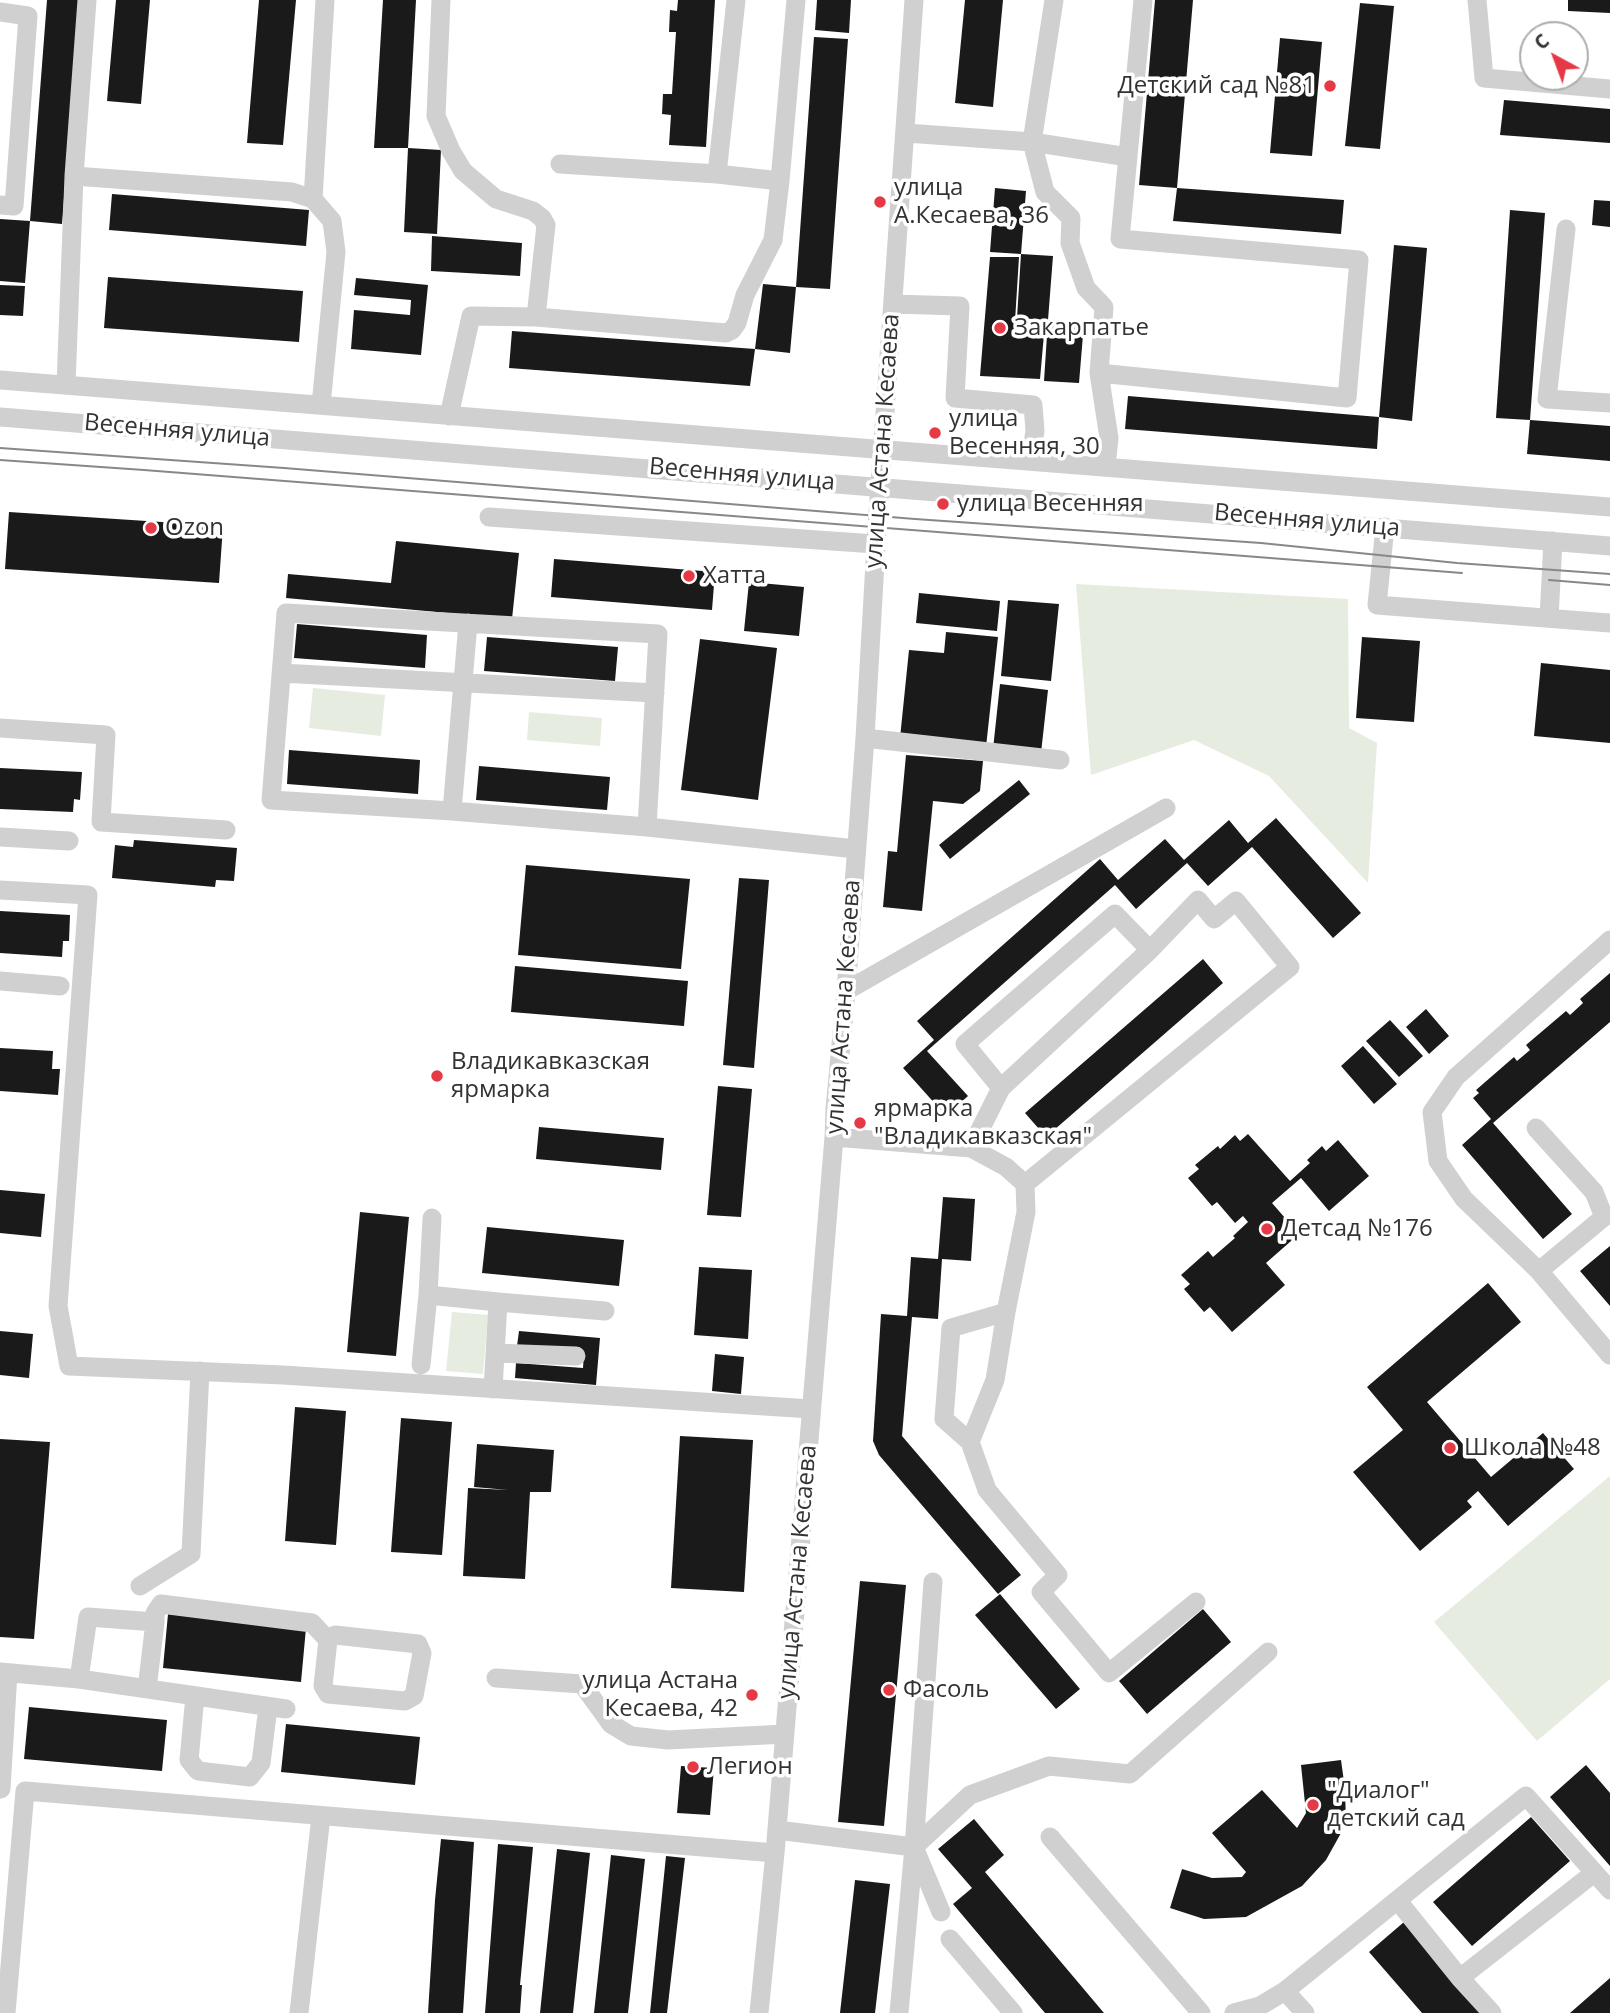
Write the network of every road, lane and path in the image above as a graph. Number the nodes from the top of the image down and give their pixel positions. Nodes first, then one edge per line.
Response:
1 (87, 0) edge
2 (325, 0) edge
3 (441, 0) edge
4 (736, 0) edge
5 (796, 0) edge
6 (914, 0) edge
7 (1054, 0) edge
8 (1143, 0) edge
9 (1477, 0) edge
10 (0, 12) edge
11 (1610, 89) edge
12 (906, 133) junction
13 (1032, 142) junction
14 (1128, 157) junction
15 (560, 164) dead end
16 (717, 174) junction
17 (74, 176) junction
18 (780, 181) junction
19 (313, 200) junction
20 (0, 205) edge
21 (1566, 229) dead end
22 (892, 304) junction
23 (536, 317) junction
24 (1099, 373) junction
25 (0, 380) edge
26 (66, 386) junction
27 (1610, 403) edge
28 (321, 405) junction
29 (449, 416) junction
30 (0, 417) edge
31 (882, 450) junction
32 (1030, 461) junction
33 (1106, 467) junction
34 (879, 486) junction
35 (1610, 507) edge
36 (489, 517) dead end
37 (1385, 527) junction
38 (1553, 541) junction
39 (876, 544) junction
40 (1610, 546) edge
41 (1549, 618) junction
42 (468, 623) junction
43 (1610, 623) edge
44 (281, 673) junction
45 (463, 683) junction
46 (654, 693) junction
47 (0, 728) edge
48 (865, 738) junction
49 (1060, 760) dead end
50 (1166, 808) dead end
51 (452, 811) junction
52 (647, 827) junction
53 (226, 830) dead end
54 (0, 837) edge
55 (69, 841) dead end
56 (856, 849) junction
57 (0, 890) edge
58 (1610, 940) edge
59 (1150, 950) junction
60 (0, 981) edge
61 (61, 986) dead end
62 (846, 991) junction
63 (1001, 1088) junction
64 (1536, 1128) dead end
65 (834, 1136) junction
66 (971, 1148) junction
67 (1025, 1184) junction
68 (432, 1217) dead end
69 (1539, 1271) junction
70 (428, 1295) junction
71 (498, 1302) junction
72 (605, 1311) dead end
73 (1006, 1312) junction
74 (495, 1353) junction
75 (1610, 1354) edge
76 (576, 1356) dead end
77 (421, 1365) dead end
78 (200, 1371) junction
79 (493, 1389) junction
80 (811, 1409) junction
81 (970, 1442) junction
82 (933, 1583) dead end
83 (140, 1586) dead end
84 (1196, 1602) dead end
85 (155, 1622) junction
86 (328, 1640) junction
87 (1268, 1652) dead end
88 (4, 1672) edge
89 (496, 1678) dead end
90 (79, 1679) junction
91 (147, 1689) junction
92 (195, 1696) junction
93 (785, 1734) junction
94 (1, 1789) edge
95 (25, 1791) junction
96 (321, 1816) junction
97 (777, 1830) junction
98 (1050, 1837) dead end
99 (914, 1847) junction
100 (775, 1853) junction
101 (1594, 1872) junction
102 (1610, 1890) edge
103 (1398, 1901) junction
104 (940, 1912) dead end
105 (950, 1939) dead end
106 (1460, 1978) junction
107 (1285, 1991) junction
108 (6, 2013) edge
109 (299, 2013) edge
110 (760, 2013) edge
111 (899, 2013) edge
112 (1013, 2013) edge
113 (1201, 2013) edge
114 (1234, 2013) edge
115 (1305, 2013) edge
116 (1492, 2013) edge

1 - 17 street
2 - 19 street
3 - 23 street
4 - 16 street
5 - 18 street
6 - 12 street, улица Астана Кесаева
7 - 13 street
8 - 14 street
9 - 11 street
10 - 20 street
12 - 13 street
12 - 22 street, улица Астана Кесаева
13 - 14 street
13 - 24 street
14 - 24 street
15 - 16 street
16 - 18 street
17 - 19 street
17 - 26 street
18 - 23 street
19 - 28 street
21 - 27 street
22 - 31 street, улица Астана Кесаева
22 - 32 street
23 - 29 street
24 - 33 street
25 - 26 street, Весенняя улица
26 - 28 street, Весенняя улица
28 - 29 street, Весенняя улица
29 - 31 street, Весенняя улица
30 - 34 street, Весенняя улица
31 - 32 street, Весенняя улица
31 - 34 street, улица Астана Кесаева
32 - 33 street, Весенняя улица
33 - 35 street, Весенняя улица
34 - 37 street, Весенняя улица
34 - 39 street, улица Астана Кесаева
36 - 39 street
37 - 38 street, Весенняя улица
37 - 41 street
38 - 40 street, Весенняя улица
38 - 41 street
39 - 48 street, улица Астана Кесаева
41 - 43 street
42 - 44 street
42 - 45 street
42 - 46 street
44 - 45 street
44 - 51 street
45 - 46 street
45 - 51 street
46 - 52 street
47 - 53 street
48 - 49 street
48 - 56 street, улица Астана Кесаева
50 - 62 street
51 - 52 street
52 - 56 street
54 - 55 street
56 - 62 street, улица Астана Кесаева
57 - 78 street
58 - 69 street
59 - 63 street
59 - 63 street
59 - 67 street
60 - 61 street
62 - 65 street, улица Астана Кесаева
63 - 66 street
64 - 69 street
65 - 66 street
65 - 80 street, улица Астана Кесаева
66 - 67 street
67 - 73 street
68 - 70 street
69 - 75 street
70 - 71 street
70 - 77 street
71 - 72 street
71 - 74 street
73 - 81 street
73 - 81 street
74 - 76 street
74 - 79 street
78 - 79 street
78 - 83 street
79 - 80 street
80 - 93 street, улица Астана Кесаева
81 - 84 street
82 - 99 street
85 - 86 street
85 - 90 street
85 - 91 street
86 - 86 street
87 - 99 street
88 - 90 street
88 - 94 street
89 - 93 street
90 - 91 street
91 - 92 street
92 - 92 street
93 - 97 street, улица Астана Кесаева
94 - 95 street
95 - 96 street
95 - 108 street
96 - 100 street
96 - 109 street
97 - 99 street
97 - 100 street, улица Астана Кесаева
98 - 113 street
99 - 104 street
99 - 111 street
100 - 110 street, улица Астана Кесаева
101 - 102 street
101 - 103 street
101 - 106 street
103 - 106 street
103 - 107 street
105 - 112 street
106 - 116 street
107 - 114 street
107 - 115 street

